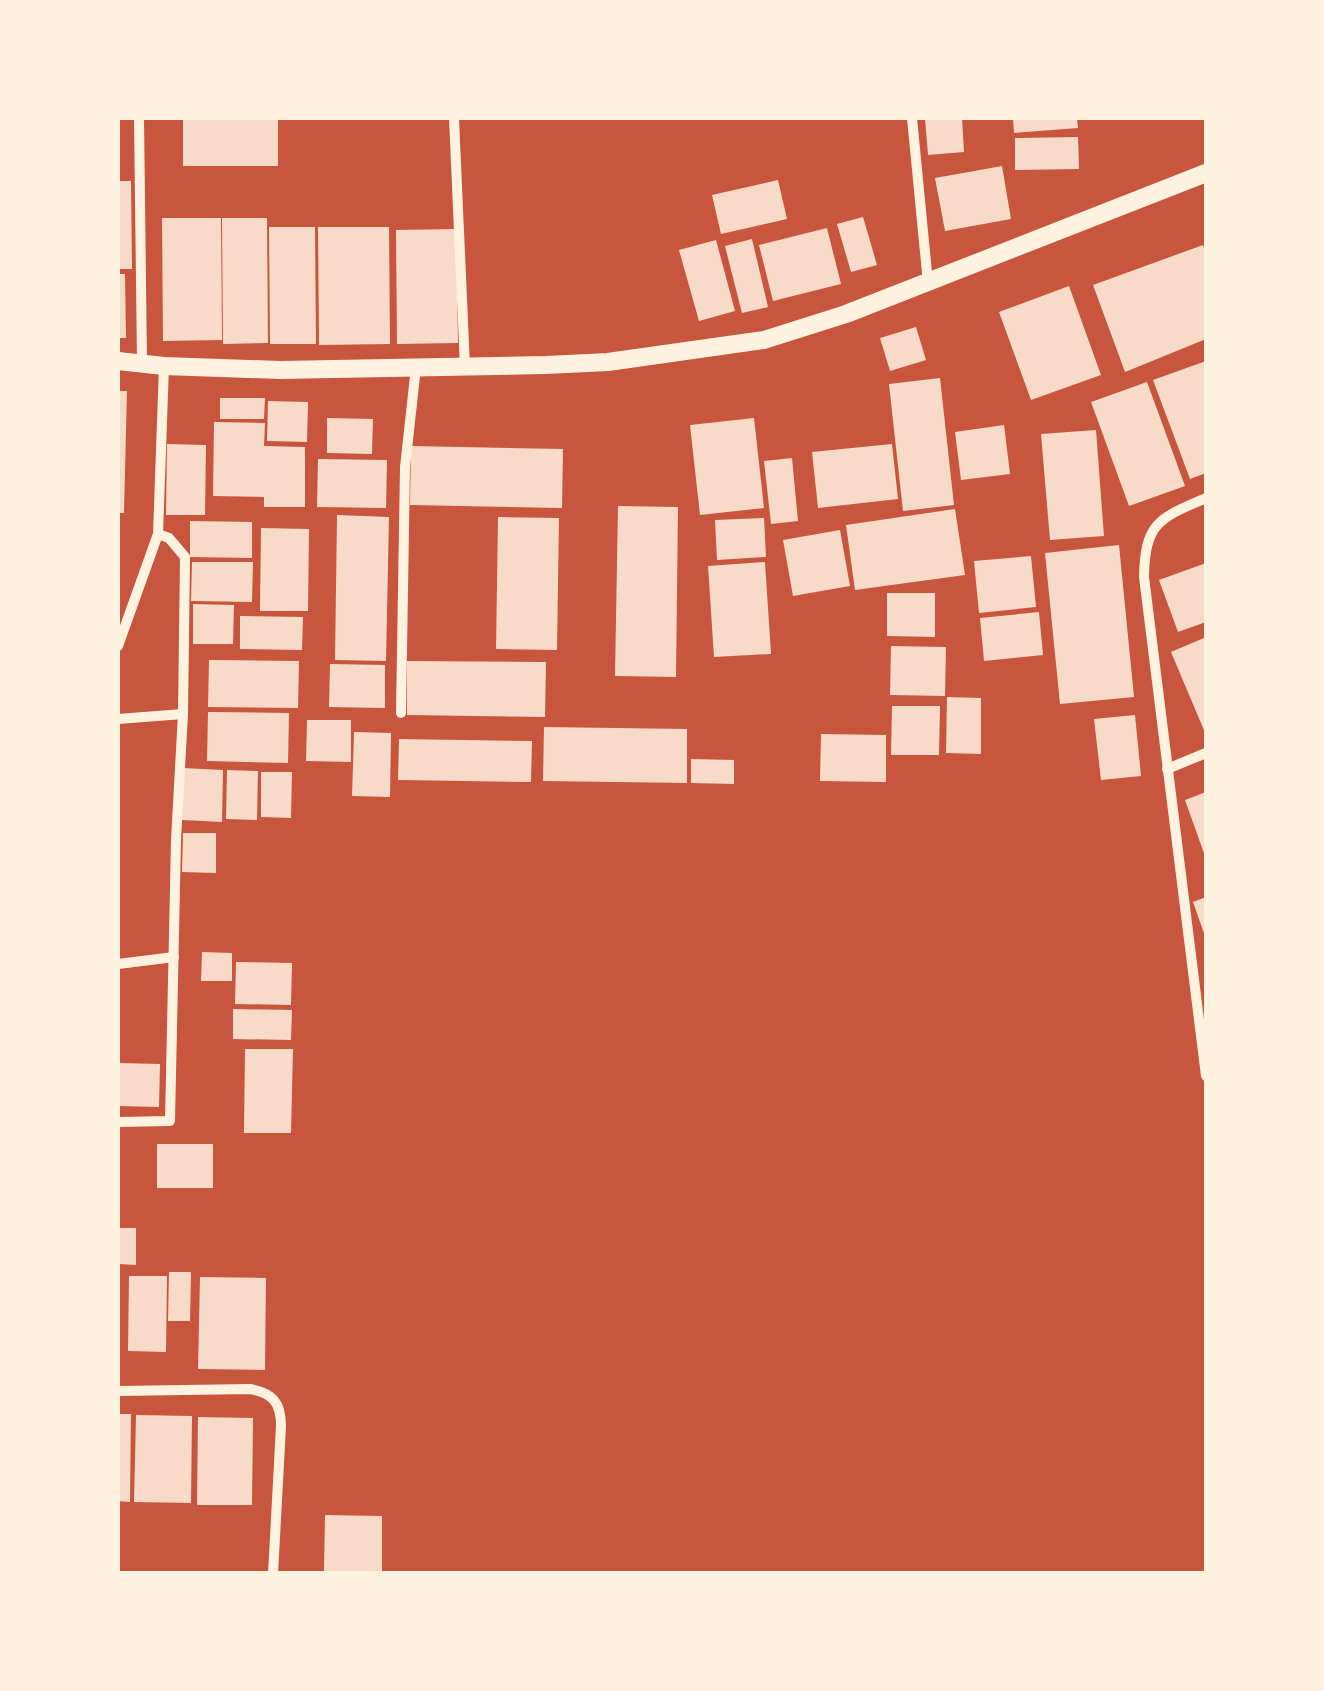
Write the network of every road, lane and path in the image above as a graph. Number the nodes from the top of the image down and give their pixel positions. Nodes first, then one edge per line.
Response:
1 (139, 118) edge
2 (454, 118) edge
3 (912, 118) edge
4 (1206, 173) edge
5 (928, 283) junction
6 (118, 362) edge
7 (142, 363) junction
8 (164, 366) junction
9 (465, 367) junction
10 (416, 368) junction
11 (1206, 498) edge
12 (158, 534) junction
13 (118, 646) edge
14 (401, 713) dead end
15 (184, 714) junction
16 (118, 719) edge
17 (1206, 753) edge
18 (1166, 769) junction
19 (174, 958) junction
20 (118, 964) edge
21 (1202, 1014) edge
22 (1206, 1076) edge
23 (118, 1122) edge
24 (118, 1391) edge
25 (273, 1574) edge

1 - 7 street
2 - 9 street
3 - 5 street
4 - 5 street
5 - 9 street
6 - 7 street
7 - 8 street
8 - 10 street
8 - 12 street
9 - 10 street
10 - 14 street
11 - 18 street
12 - 13 street
12 - 15 street
15 - 16 street
15 - 19 street
17 - 18 street
18 - 21 street
19 - 20 street
19 - 23 street
21 - 22 street
24 - 25 street

